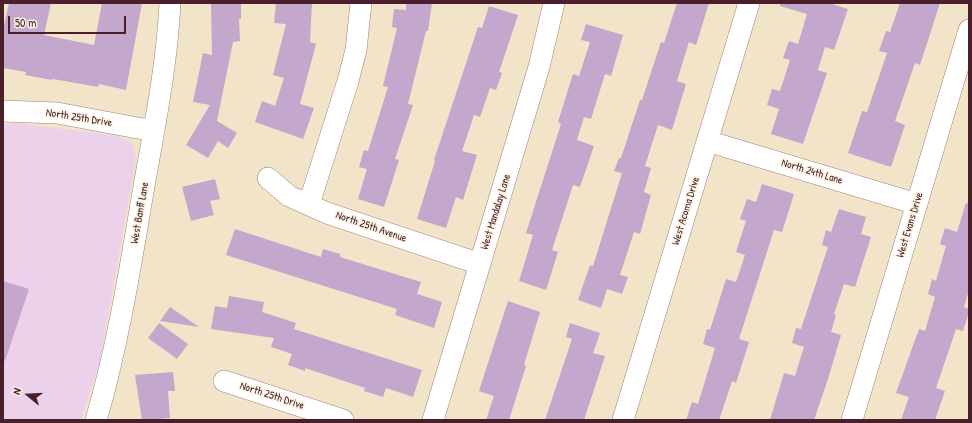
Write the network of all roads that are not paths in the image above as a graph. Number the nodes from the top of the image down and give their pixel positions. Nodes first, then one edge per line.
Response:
1 (170, 3) edge
2 (361, 3) edge
3 (554, 3) edge
4 (749, 3) edge
5 (969, 30) edge
6 (3, 111) edge
7 (154, 131) junction
8 (707, 141) junction
9 (268, 178) dead end
10 (309, 204) junction
11 (917, 204) junction
12 (480, 264) junction
13 (224, 380) dead end
14 (96, 420) edge
15 (343, 420) edge
16 (433, 420) edge
17 (624, 420) edge
18 (852, 420) edge

1 - 7 street, West Banff Lane
2 - 10 street
3 - 12 street, West Mandalay Lane
4 - 8 street, West Acoma Drive
5 - 11 street, West Evans Drive
6 - 7 street, North 25th Drive
7 - 14 street, West Banff Lane
8 - 11 street, North 24th Lane
8 - 17 street, West Acoma Drive
9 - 10 street, North 25th Avenue
10 - 12 street, North 25th Avenue
11 - 18 street, West Evans Drive
12 - 16 street, West Mandalay Lane
13 - 15 street, North 25th Drive

